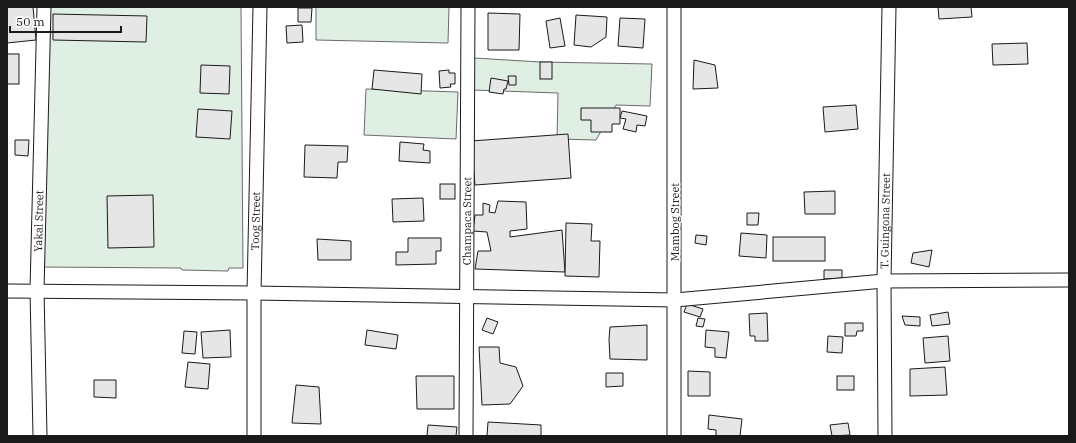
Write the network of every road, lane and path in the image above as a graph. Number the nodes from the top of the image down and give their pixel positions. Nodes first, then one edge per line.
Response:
1 (44, 7) edge
2 (260, 7) edge
3 (468, 7) edge
4 (674, 7) edge
5 (889, 7) edge
6 (1069, 280) edge
7 (884, 282) junction
8 (37, 290) junction
9 (7, 291) edge
10 (254, 293) junction
11 (468, 297) junction
12 (675, 300) junction
13 (40, 436) edge
14 (254, 436) edge
15 (466, 436) edge
16 (674, 436) edge
17 (885, 436) edge

1 - 8 street, Yakal Street
2 - 10 street, Toog Street
3 - 11 street, Champaca Street
4 - 12 street, Mambog Street
5 - 7 street, T. Guingona Street
6 - 7 street
7 - 12 street
7 - 17 street, T. Guingona Street
8 - 9 street
8 - 10 street
8 - 13 street, Yakal Street
10 - 11 street
10 - 14 street, Toog Street
11 - 12 street
11 - 15 street, Champaca Street
12 - 16 street, Mambog Street

